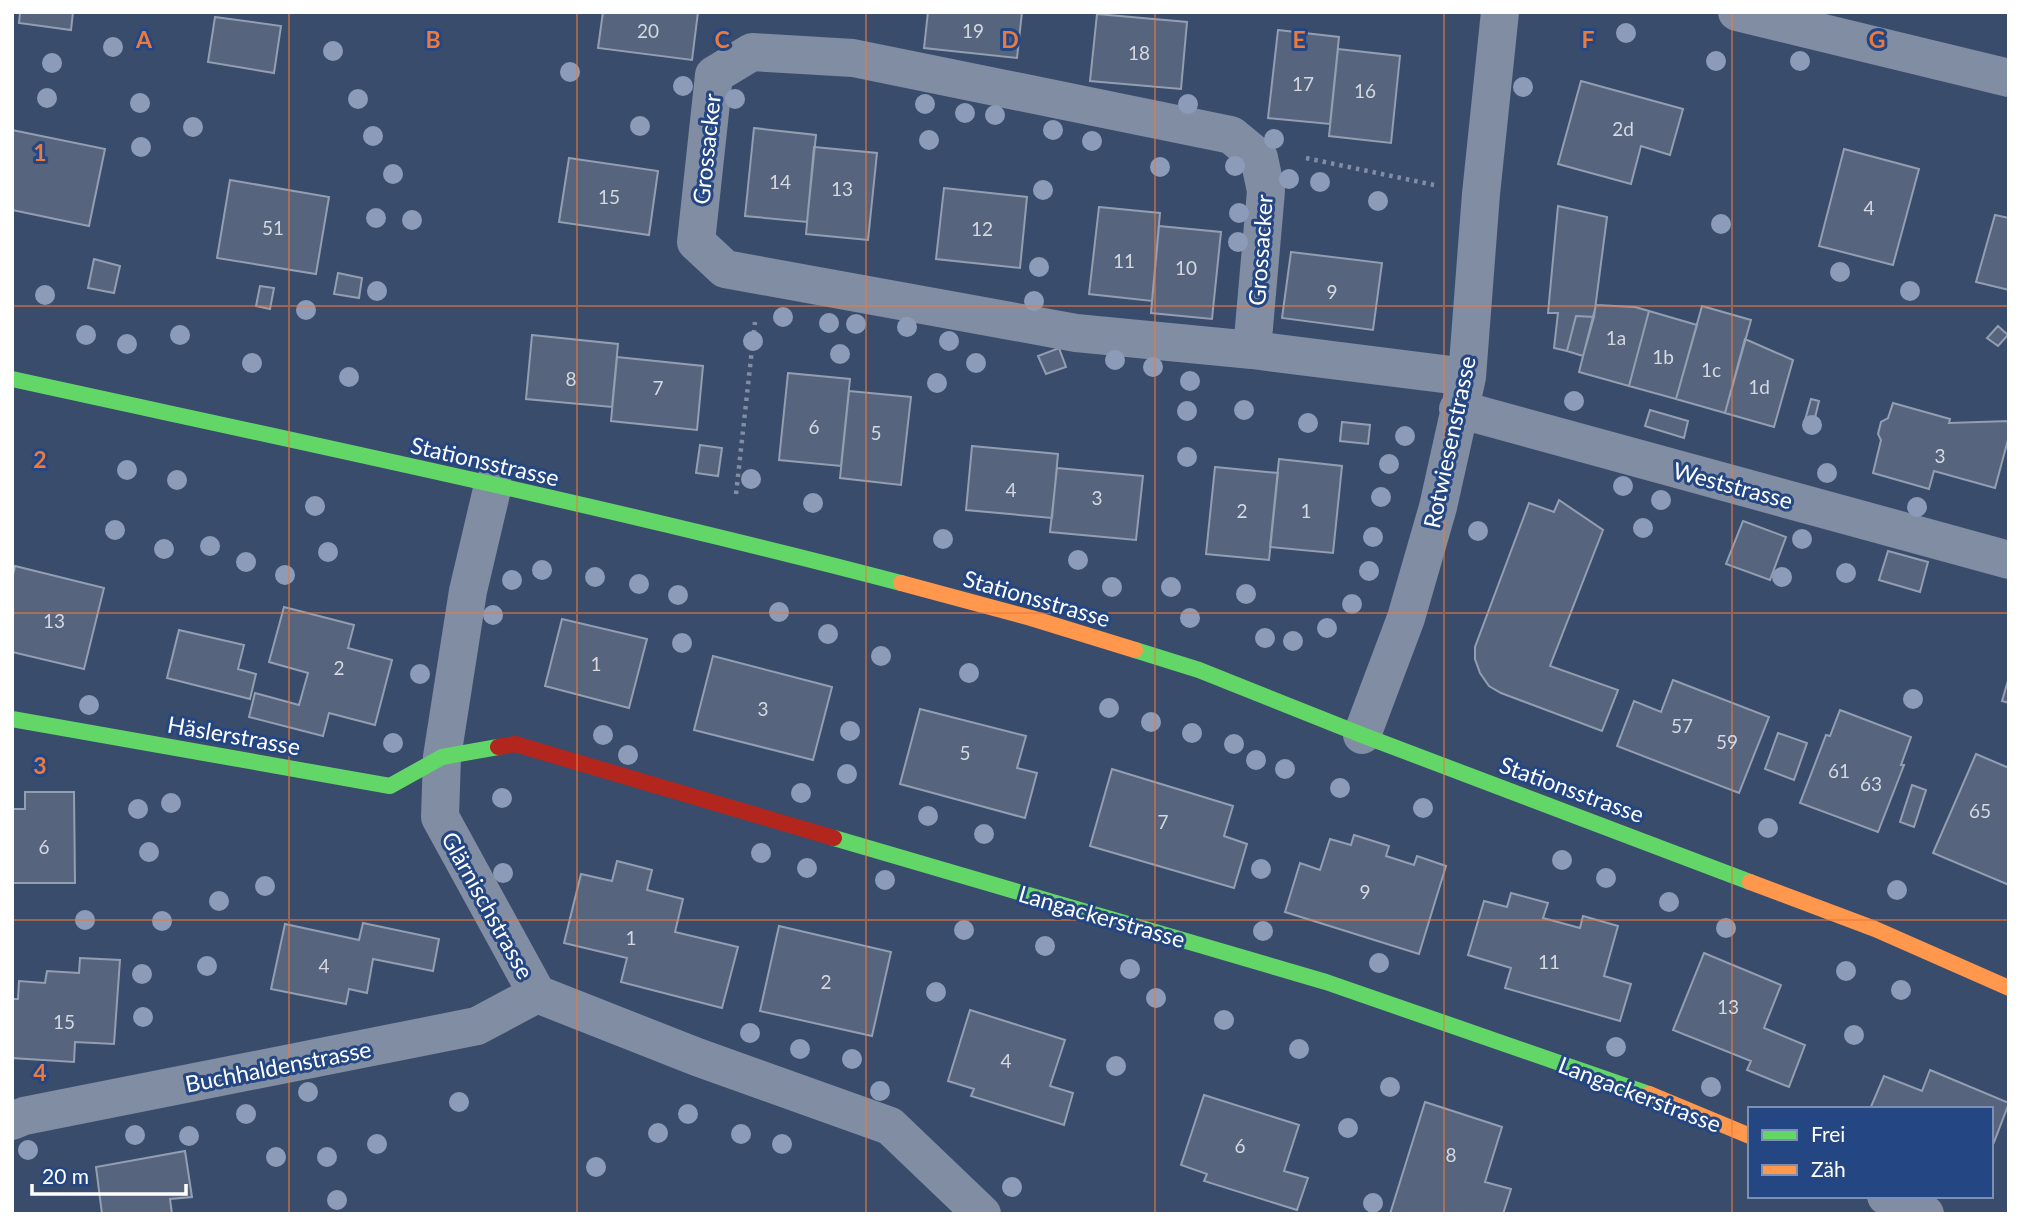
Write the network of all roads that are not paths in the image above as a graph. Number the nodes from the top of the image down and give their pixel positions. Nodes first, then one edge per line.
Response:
1 (1500, 12) edge
2 (1737, 12) edge
3 (2009, 78) edge
4 (1252, 350) junction
5 (12, 379) edge
6 (1462, 393) junction
7 (493, 485) junction
8 (2009, 560) edge
9 (12, 719) edge
10 (1362, 735) junction
11 (442, 757) junction
12 (2009, 988) edge
13 (537, 994) junction
14 (12, 1121) edge
15 (1748, 1135) edge
16 (1890, 1198) edge
17 (982, 1214) edge
18 (1925, 1214) edge

1 - 6 street, Rotwiesenstrasse
2 - 3 street
4 - 4 street, Grossacker
4 - 6 street, Grossacker
5 - 7 street, Stationsstrasse
6 - 8 street, Weststrasse
6 - 10 street, Rotwiesenstrasse
7 - 10 street, Stationsstrasse
7 - 11 street, Glärnischstrasse
9 - 11 street, Häslerstrasse
10 - 12 street, Stationsstrasse
11 - 13 street, Glärnischstrasse
11 - 15 street, Langackerstrasse
13 - 14 street, Buchhaldenstrasse
13 - 17 street, Glärnischstrasse
16 - 18 street

